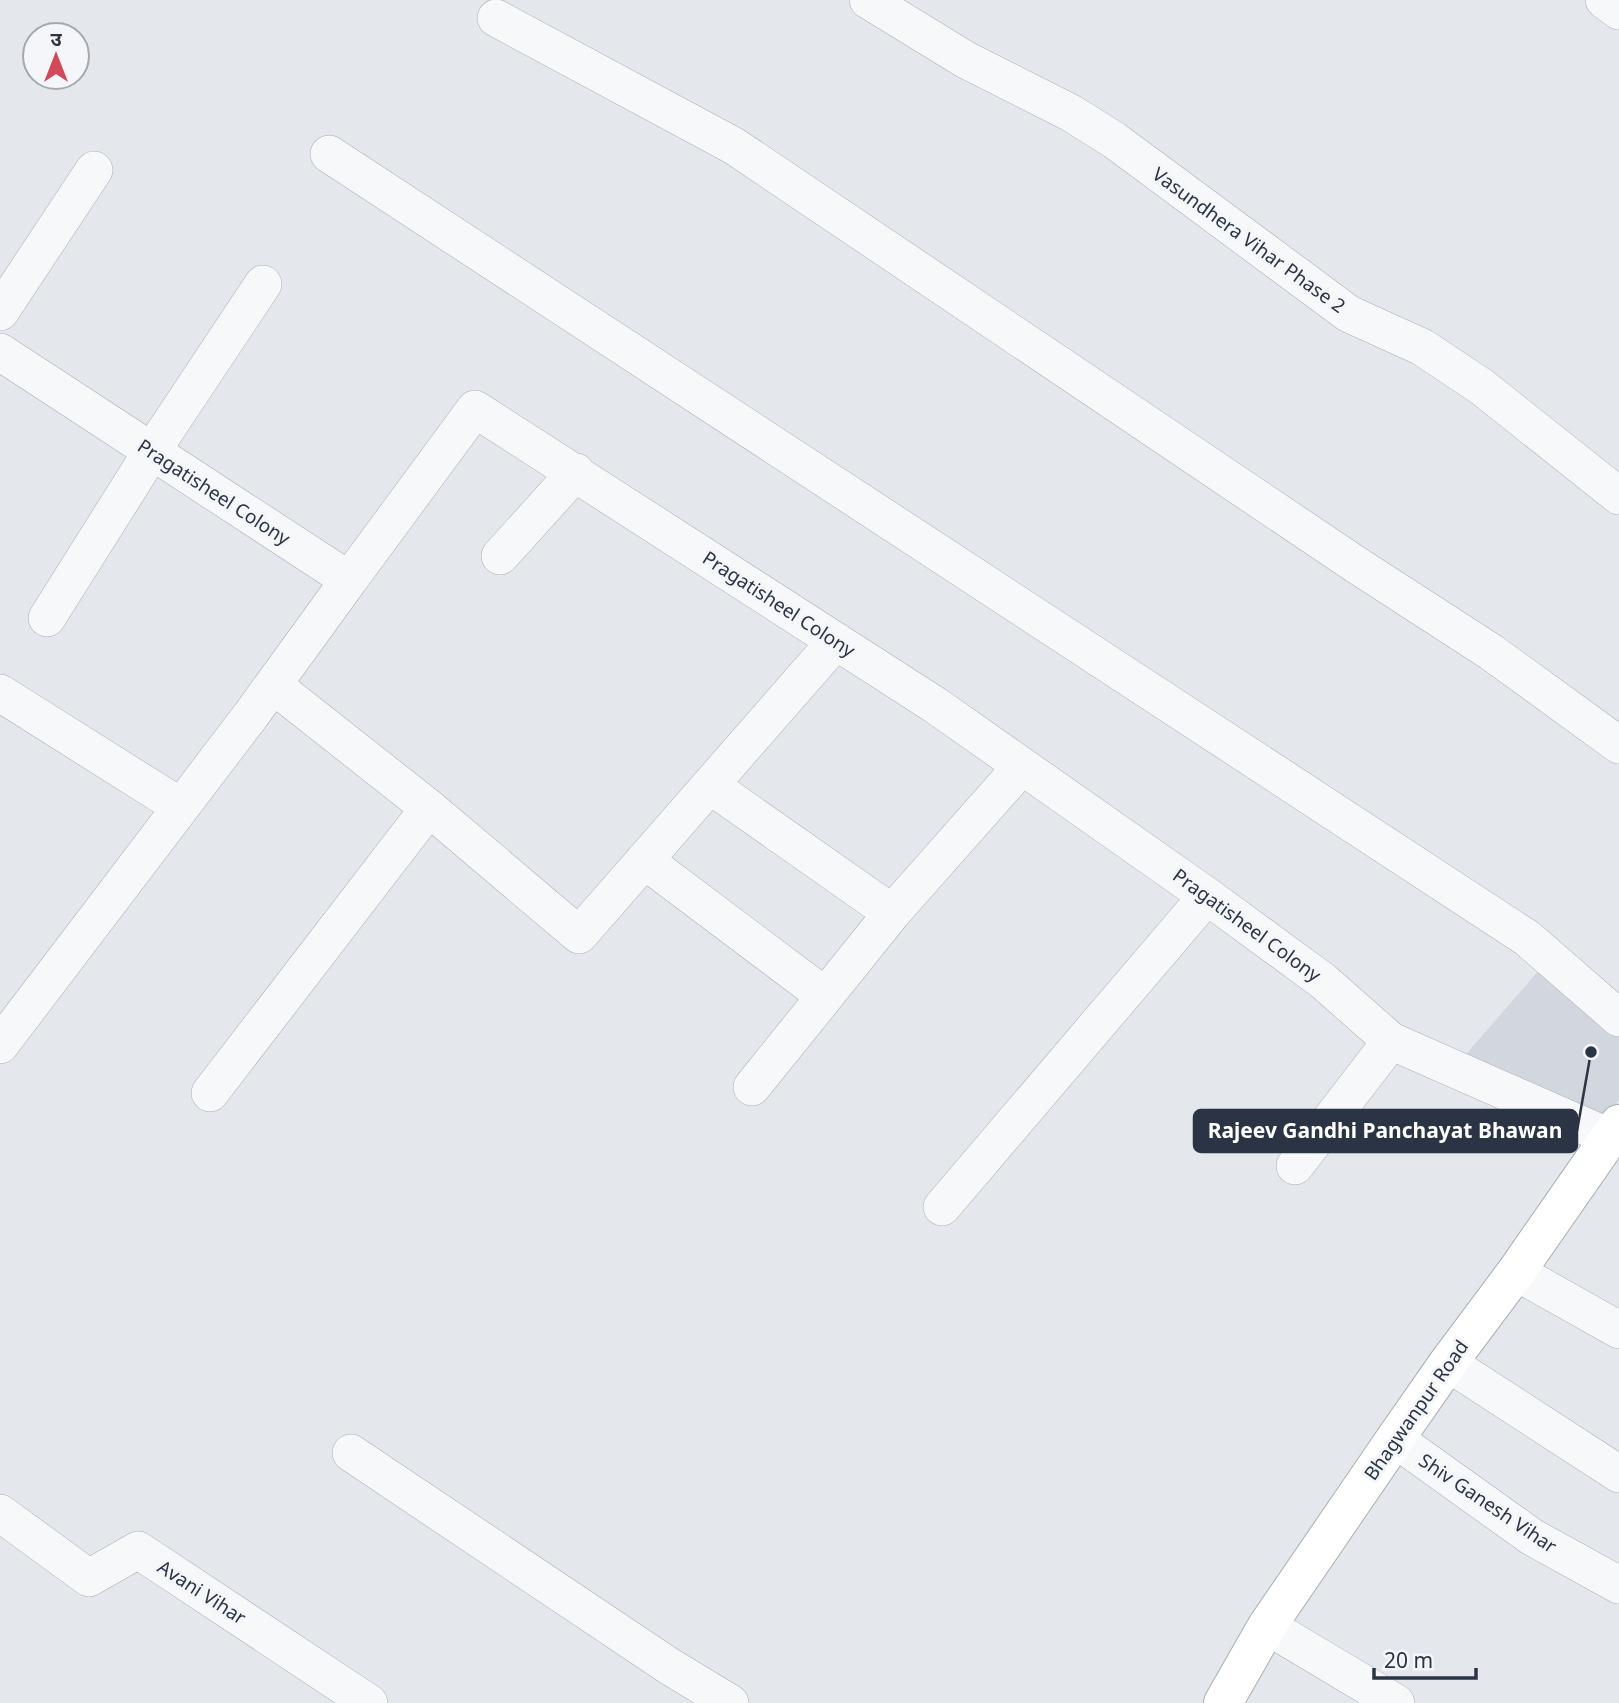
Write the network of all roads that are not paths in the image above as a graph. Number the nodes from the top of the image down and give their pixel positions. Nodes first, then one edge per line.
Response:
1 (867, 0) edge
2 (1604, 0) edge
3 (1619, 11) edge
4 (496, 18) dead end
5 (329, 154) dead end
6 (94, 170) dead end
7 (263, 284) dead end
8 (0, 312) edge
9 (0, 352) edge
10 (152, 451) junction
11 (576, 472) junction
12 (1619, 496) edge
13 (500, 556) dead end
14 (349, 580) junction
15 (47, 618) dead end
16 (836, 641) junction
17 (273, 685) junction
18 (0, 693) edge
19 (1619, 745) edge
20 (1022, 766) junction
21 (712, 786) junction
22 (181, 807) junction
23 (429, 808) junction
24 (644, 860) junction
25 (1207, 896) junction
26 (892, 913) junction
27 (825, 996) junction
28 (13, 1001) edge
29 (1619, 1018) edge
30 (1391, 1041) junction
31 (0, 1045) edge
32 (752, 1087) dead end
33 (210, 1093) dead end
34 (1614, 1131) edge
35 (1295, 1166) dead end
36 (942, 1207) dead end
37 (1516, 1272) junction
38 (1619, 1330) edge
39 (1448, 1363) junction
40 (1395, 1438) junction
41 (351, 1453) dead end
42 (1619, 1474) edge
43 (0, 1513) edge
44 (1619, 1585) edge
45 (1267, 1626) junction
46 (369, 1703) edge
47 (730, 1703) edge
48 (1223, 1703) edge
49 (1396, 1703) edge

1 - 12 street, Vasundhera Vihar Phase 2
2 - 3 street
4 - 19 street
5 - 29 street
6 - 8 street
7 - 10 street
9 - 10 street, Pragatisheel Colony
10 - 14 street, Pragatisheel Colony
10 - 15 street
11 - 13 street
11 - 14 street, Pragatisheel Colony
11 - 16 street, Pragatisheel Colony
14 - 17 street
16 - 20 street, Pragatisheel Colony
16 - 21 street
17 - 22 street
17 - 23 street
18 - 22 street
20 - 25 street, Pragatisheel Colony
20 - 26 street
21 - 24 street
21 - 26 street
22 - 28 street
23 - 24 street
23 - 33 street
24 - 27 street
25 - 30 street, Pragatisheel Colony
25 - 36 street
26 - 27 street
27 - 32 street
28 - 31 street
30 - 34 street, Pragatisheel Colony
30 - 35 street
34 - 37 street, Bhagwanpur Road
37 - 38 street
37 - 39 street, Bhagwanpur Road
39 - 40 street, Bhagwanpur Road
39 - 42 street
40 - 44 street, Shiv Ganesh Vihar
40 - 45 street, Bhagwanpur Road
41 - 47 street
43 - 46 street, Avani Vihar
45 - 48 street, Bhagwanpur Road
45 - 49 street

